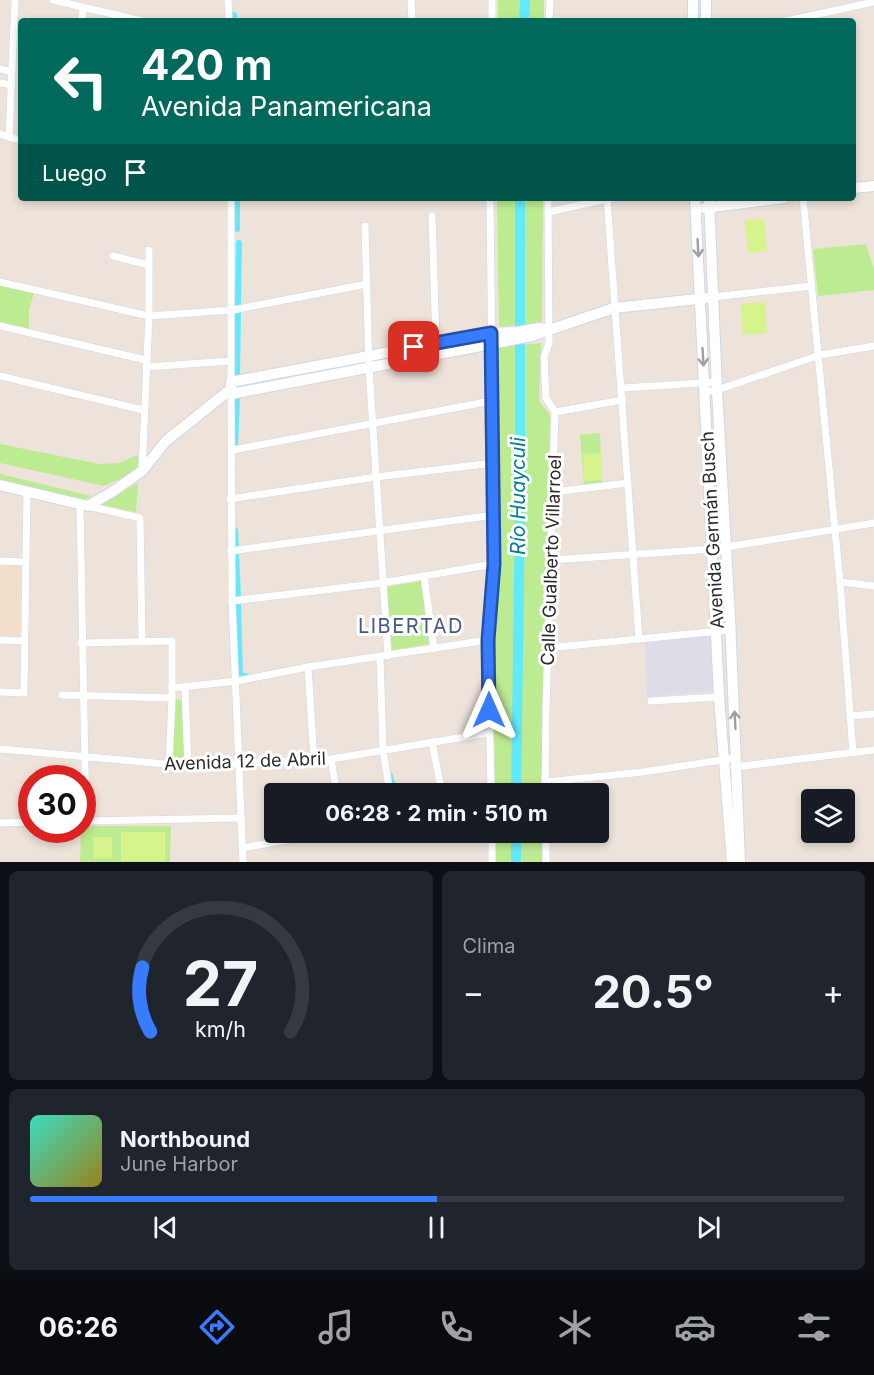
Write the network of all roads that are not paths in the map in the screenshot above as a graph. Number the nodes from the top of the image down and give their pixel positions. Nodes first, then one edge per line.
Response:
1 (15, 0) edge
2 (53, 0) edge
3 (228, 0) edge
4 (411, 0) edge
5 (492, 0) edge
6 (550, 0) edge
7 (693, 0) edge
8 (706, 0) edge
9 (874, 3) edge
10 (83, 7) junction
11 (82, 18) edge
12 (129, 18) edge
13 (229, 18) edge
14 (412, 18) edge
15 (492, 18) edge
16 (549, 18) edge
17 (693, 18) edge
18 (706, 18) edge
19 (802, 18) edge
20 (0, 69) edge
21 (12, 72) junction
22 (0, 83) edge
23 (12, 86) junction
24 (0, 134) edge
25 (9, 137) junction
26 (18, 140) edge
27 (874, 186) edge
28 (856, 188) edge
29 (231, 201) edge
30 (490, 201) edge
31 (548, 201) edge
32 (596, 201) edge
33 (609, 201) edge
34 (739, 201) edge
35 (804, 201) edge
36 (709, 203) edge
37 (696, 204) edge
38 (548, 212) junction
39 (432, 216) dead end
40 (365, 226) dead end
41 (149, 250) dead end
42 (113, 256) dead end
43 (149, 265) junction
44 (0, 282) edge
45 (367, 284) junction
46 (812, 286) junction
47 (713, 297) junction
48 (700, 299) junction
49 (614, 308) junction
50 (233, 310) junction
51 (148, 316) junction
52 (0, 326) edge
53 (549, 330) junction
54 (491, 339) junction
55 (436, 343) junction
56 (874, 346) edge
57 (820, 355) junction
58 (369, 356) junction
59 (231, 361) junction
60 (146, 363) junction
61 (369, 368) junction
62 (0, 376) edge
63 (717, 386) junction
64 (704, 387) junction
65 (231, 388) junction
66 (622, 388) junction
67 (623, 400) junction
68 (491, 401) junction
69 (143, 410) junction
70 (555, 412) junction
71 (373, 423) junction
72 (233, 450) junction
73 (494, 463) junction
74 (142, 471) junction
75 (376, 477) junction
76 (628, 483) junction
77 (0, 485) edge
78 (27, 491) junction
79 (554, 492) junction
80 (230, 499) junction
81 (84, 505) junction
82 (494, 515) junction
83 (874, 523) edge
84 (835, 529) junction
85 (378, 531) junction
86 (726, 547) junction
87 (714, 549) junction
88 (231, 551) junction
89 (633, 555) junction
90 (551, 560) junction
91 (0, 561) edge
92 (25, 562) junction
93 (494, 564) junction
94 (424, 576) junction
95 (840, 582) junction
96 (382, 583) junction
97 (874, 586) edge
98 (232, 601) junction
99 (730, 630) junction
100 (717, 631) junction
101 (639, 639) junction
102 (0, 640) edge
103 (488, 640) junction
104 (24, 641) junction
105 (142, 641) junction
106 (81, 643) junction
107 (548, 648) junction
108 (434, 649) junction
109 (383, 657) junction
110 (308, 667) junction
111 (237, 681) junction
112 (172, 688) junction
113 (185, 688) junction
114 (0, 692) edge
115 (82, 694) junction
116 (62, 695) dead end
117 (720, 697) junction
118 (172, 698) junction
119 (651, 701) dead end
120 (874, 714) edge
121 (851, 716) junction
122 (489, 733) junction
123 (432, 742) junction
124 (0, 749) edge
125 (383, 750) junction
126 (874, 750) edge
127 (853, 753) junction
128 (84, 758) junction
129 (331, 759) junction
130 (314, 760) junction
131 (730, 763) junction
132 (240, 764) junction
133 (84, 765) edge
134 (169, 766) junction
135 (188, 766) junction
136 (545, 782) joint
137 (334, 783) edge
138 (388, 783) edge
139 (440, 783) edge
140 (491, 783) edge
141 (242, 818) junction
142 (96, 820) edge
143 (18, 822) edge
144 (0, 823) edge
145 (270, 843) edge
146 (492, 843) edge
147 (546, 843) edge
148 (242, 848) junction
149 (243, 862) edge
150 (492, 862) edge
151 (546, 862) edge
152 (732, 862) edge
153 (740, 862) edge

1 - 21 street
2 - 10 street
3 - 13 street
4 - 14 street
5 - 15 street
6 - 16 street
7 - 17 main road
8 - 18 main road
9 - 19 street
10 - 11 street
10 - 12 street
20 - 21 street
21 - 23 street
22 - 23 street
23 - 25 street
24 - 25 street
25 - 26 street
27 - 28 main road
29 - 50 street
30 - 54 street
31 - 38 street, Calle Gualberto Villarroel
32 - 38 street
33 - 49 street
34 - 36 main road
35 - 46 street
36 - 37 main road
36 - 47 main road, Avenida Germán Busch
37 -> 48 main road, Avenida Germán Busch
38 - 53 street, Calle Gualberto Villarroel
39 - 55 street
40 - 45 street
41 - 43 street
42 - 43 street
43 - 51 street
44 - 51 street
45 - 50 street
45 - 58 street
46 - 47 street
46 - 57 street
47 - 48 main road
47 - 63 main road, Avenida Germán Busch
48 - 49 main road
48 -> 64 main road, Avenida Germán Busch
49 - 53 main road
49 - 66 street
50 - 51 street
50 - 59 street
51 - 60 street
52 - 60 street
53 - 54 main road
53 - 70 street, Calle Gualberto Villarroel
54 - 55 main road
54 - 61 main road
54 - 68 street
55 - 58 main road
56 - 57 street
57 - 63 street
57 - 84 street
58 - 61 street
58 - 65 main road
59 - 60 street
59 - 65 street
60 - 69 street
61 - 65 main road
61 - 71 street
62 - 69 street
63 - 64 street
63 - 86 main road, Avenida Germán Busch
64 - 66 street
64 - 87 main road, Avenida Germán Busch
65 - 72 street
65 - 74 main road
66 - 67 street
67 - 70 street
67 - 76 street
68 - 71 street
68 - 73 street
69 - 74 street
70 - 79 street, Calle Gualberto Villarroel
71 - 72 street
71 - 75 street
72 - 80 street
73 - 75 street
73 - 82 street
74 - 81 main road
75 - 80 street
75 - 85 street
76 - 79 street
76 - 89 street
77 - 78 main road
78 - 81 main road
78 - 92 street
79 - 90 street, Calle Gualberto Villarroel
80 - 88 street
81 - 105 street
81 - 106 street
82 - 85 street
82 - 93 street
83 - 84 street
84 - 86 street
84 - 95 street
85 - 88 street
85 - 96 street
86 - 87 street
86 - 99 main road, Avenida Germán Busch
87 - 89 street
87 - 100 main road, Avenida Germán Busch
88 - 98 street
89 - 90 street
89 - 101 street
90 - 107 street, Calle Gualberto Villarroel
91 - 92 street
92 - 104 street
93 - 94 street
93 - 103 street
94 - 96 street
94 - 108 street
95 - 97 street
95 - 121 street
96 - 98 street
96 - 109 street
98 - 111 street
99 - 100 street
131 -> 99 main road, Avenida Germán Busch
100 - 101 street
100 - 117 main road, Avenida Germán Busch
101 - 107 street
102 - 104 street
103 - 108 street
103 - 122 street
104 - 114 street
105 - 106 street
105 - 112 street
106 - 115 street
107 - 136 street, Calle Gualberto Villarroel
108 - 109 street
109 - 110 street
109 - 125 street
110 - 111 street
110 - 130 street
111 - 113 street
111 - 132 street
112 - 113 street
112 - 118 street
113 - 135 street
115 - 116 street
115 - 118 street
115 - 128 street
117 - 119 street
117 - 131 main road, Avenida Germán Busch
118 - 134 street
120 - 121 street
121 - 127 street
122 - 123 street, Avenida 12 de Abril
122 - 140 street
123 - 125 street, Avenida 12 de Abril
123 - 139 street
124 - 128 street, Avenida 12 de Abril
125 - 129 street, Avenida 12 de Abril
125 - 138 street
126 - 127 street
127 - 131 street
128 - 133 street
128 - 134 street, Avenida 12 de Abril
129 - 130 street, Avenida 12 de Abril
129 - 137 street
130 - 132 street, Avenida 12 de Abril
131 - 136 street
131 - 152 main road, Avenida Germán Busch
131 - 153 main road, Avenida Germán Busch
132 - 135 street, Avenida 12 de Abril
132 - 141 street
134 - 135 street, Avenida 12 de Abril
141 - 142 street
141 - 148 street
143 - 144 street
145 - 148 street
146 - 150 street
147 - 151 street
148 - 149 street

